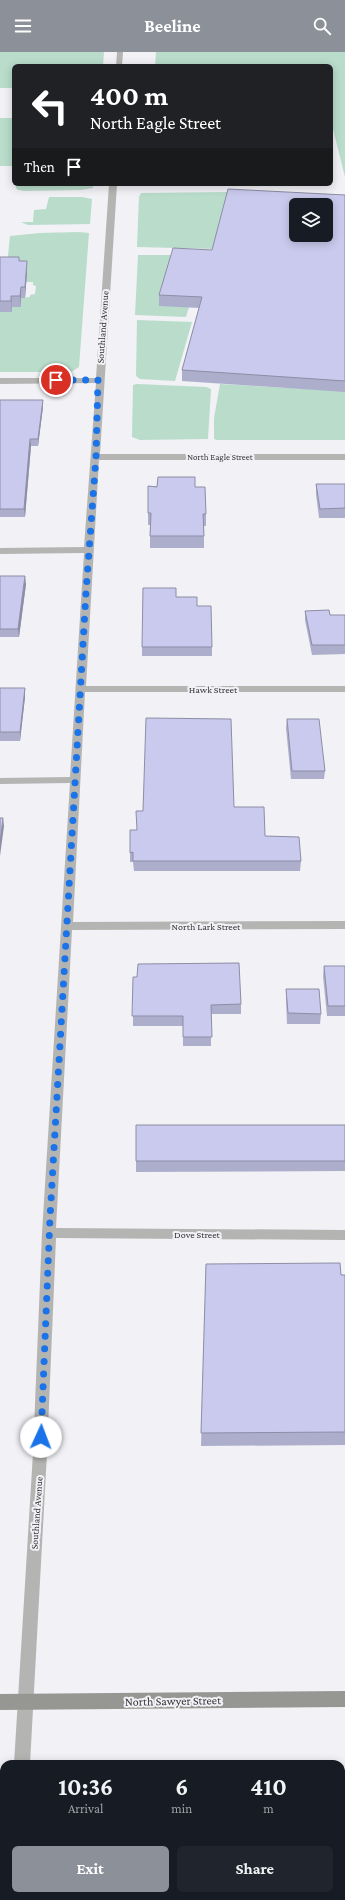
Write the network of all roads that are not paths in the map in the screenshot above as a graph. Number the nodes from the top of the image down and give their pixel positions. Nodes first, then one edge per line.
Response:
1 (120, 52) edge
2 (119, 64) edge
3 (113, 186) edge
4 (98, 380) junction
5 (0, 381) edge
6 (96, 457) junction
7 (345, 457) edge
8 (89, 550) junction
9 (0, 551) edge
10 (80, 689) junction
11 (345, 689) edge
12 (76, 780) junction
13 (0, 781) edge
14 (345, 925) edge
15 (68, 926) junction
16 (49, 1234) junction
17 (345, 1235) edge
18 (345, 1699) edge
19 (0, 1702) edge
20 (25, 1702) junction
21 (22, 1760) edge

1 - 2 street
3 - 4 street, Southland Avenue
4 - 5 street
4 - 6 street, Southland Avenue
6 - 7 street, North Eagle Street
6 - 8 street, Southland Avenue
8 - 9 street
8 - 10 street, Southland Avenue
10 - 11 street, Hawk Street
10 - 12 street, Southland Avenue
12 - 13 street
12 - 15 street, Southland Avenue
14 - 15 street, North Lark Street
15 - 16 street, Southland Avenue
16 - 17 street, Dove Street
16 - 20 street, Southland Avenue
18 - 20 street, North Sawyer Street
19 - 20 street, North Sawyer Street
20 - 21 street, Southland Avenue

